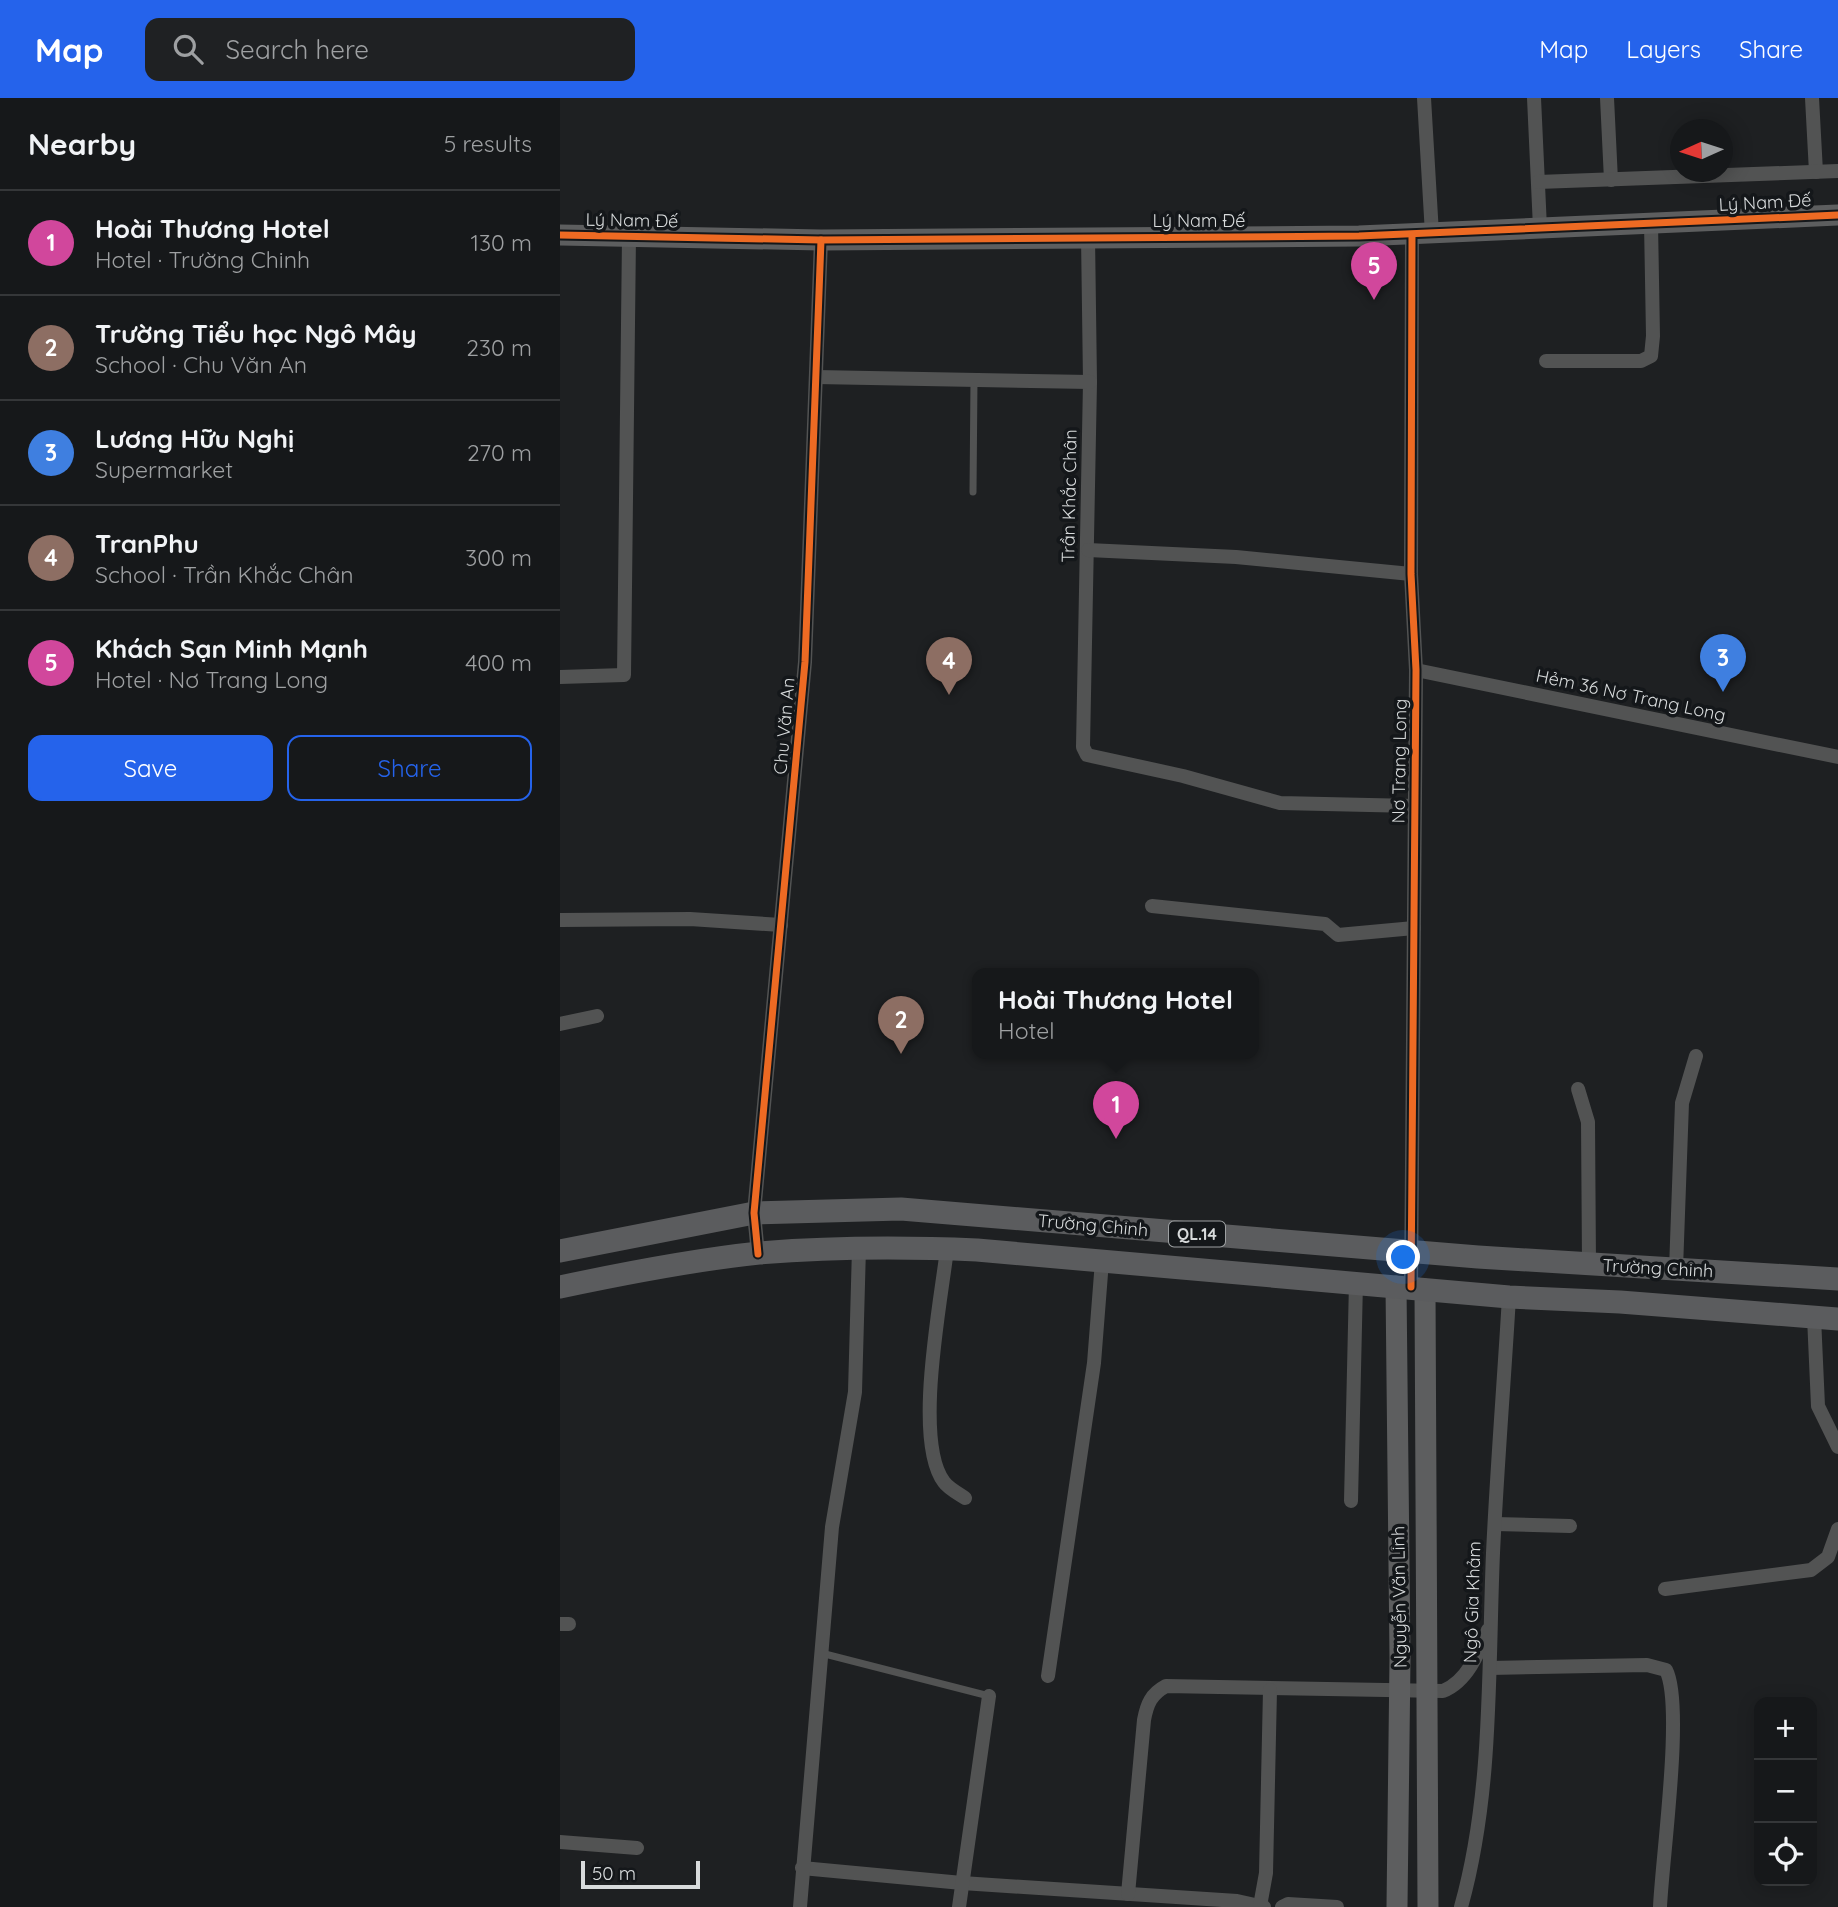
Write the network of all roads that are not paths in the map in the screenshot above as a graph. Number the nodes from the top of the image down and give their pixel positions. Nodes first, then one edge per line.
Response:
1 (1424, 98) edge
2 (1534, 98) edge
3 (1606, 98) edge
4 (1812, 98) edge
5 (1838, 171) edge
6 (1816, 172) junction
7 (1611, 180) junction
8 (1538, 182) junction
9 (1838, 215) edge
10 (1651, 223) junction
11 (1540, 228) junction
12 (1422, 234) junction
13 (560, 235) edge
14 (629, 236) junction
15 (1088, 236) junction
16 (821, 240) junction
17 (1546, 360) dead end
18 (816, 377) junction
19 (974, 380) junction
20 (1090, 382) junction
21 (973, 492) dead end
22 (1088, 550) junction
23 (1410, 574) junction
24 (1416, 670) junction
25 (560, 677) edge
26 (1838, 757) edge
27 (1414, 807) junction
28 (1152, 906) dead end
29 (560, 920) edge
30 (781, 925) junction
31 (1414, 928) junction
32 (597, 1016) dead end
33 (560, 1024) edge
34 (1696, 1056) dead end
35 (1578, 1088) dead end
36 (754, 1213) junction
37 (859, 1248) junction
38 (947, 1249) junction
39 (560, 1251) edge
40 (1411, 1252) junction
41 (758, 1254) junction
42 (1102, 1261) junction
43 (1589, 1264) junction
44 (1676, 1269) junction
45 (1838, 1279) edge
46 (1356, 1282) junction
47 (560, 1287) edge
48 (1411, 1287) junction
49 (1509, 1297) junction
50 (1814, 1317) junction
51 (1838, 1319) edge
52 (1838, 1447) edge
53 (965, 1498) dead end
54 (1351, 1501) dead end
55 (1495, 1524) junction
56 (1570, 1526) dead end
57 (1838, 1529) edge
58 (1665, 1589) dead end
59 (1493, 1618) junction
60 (821, 1653) junction
61 (1490, 1668) junction
62 (1048, 1676) dead end
63 (1270, 1689) junction
64 (1400, 1692) junction
65 (1429, 1692) junction
66 (989, 1696) joint
67 (560, 1842) edge
68 (637, 1848) dead end
69 (802, 1868) junction
70 (962, 1882) junction
71 (1128, 1894) junction
72 (1262, 1906) edge
73 (800, 1907) edge
74 (959, 1907) edge
75 (1282, 1907) edge
76 (1337, 1907) edge
77 (1397, 1907) edge
78 (1429, 1907) edge
79 (1461, 1907) edge
80 (1660, 1907) edge

1 - 12 street, Nơ Trang Long
2 - 8 street
3 - 7 street
4 - 6 street
5 - 6 street
6 - 7 street
7 - 8 street
8 - 11 street
9 - 10 street, Lý Nam Đế
10 - 11 street, Lý Nam Đế
10 - 17 street
11 - 12 street, Lý Nam Đế
12 - 15 street, Lý Nam Đế
12 - 23 street, Nơ Trang Long
13 - 14 street, Lý Nam Đế
14 - 16 street, Lý Nam Đế
14 - 25 street
15 - 16 street, Lý Nam Đế
15 - 20 street, Trần Khắc Chân
16 - 18 street, Chu Văn An
18 - 19 street
18 - 30 street, Chu Văn An
19 - 20 street
19 - 21 lane
20 - 22 street, Trần Khắc Chân
22 - 23 street
22 - 27 street, Trần Khắc Chân
23 - 24 street, Nơ Trang Long
24 - 26 street, Hẻm 36 Nơ Trang Long
24 - 27 street, Nơ Trang Long
27 - 31 street, Nơ Trang Long
28 - 31 street
29 - 30 street
30 - 36 street, Chu Văn An
31 - 40 street, Nơ Trang Long
32 - 33 street
34 - 44 street
35 - 43 street
36 - 39 main road, Trường Chinh / QL.14
36 - 40 main road, Trường Chinh / QL.14
36 - 41 street, Chu Văn An
37 - 38 main road, Trường Chinh / QL.14
37 - 41 main road, Trường Chinh / QL.14
37 - 60 street
38 - 42 main road, Trường Chinh / QL.14
38 - 53 street
40 - 43 main road, Trường Chinh / QL.14
40 - 48 street, Nơ Trang Long
41 - 47 main road, Trường Chinh / QL.14
42 - 46 main road, Trường Chinh / QL.14
42 - 62 street
43 - 44 main road, Trường Chinh / QL.14
44 - 45 main road, Trường Chinh / QL.14
46 - 48 main road, Trường Chinh / QL.14
46 - 54 street
48 - 49 main road, Trường Chinh / QL.14
48 - 64 street, Nguyễn Văn Linh
48 - 65 street, Nguyễn Văn Linh
49 - 50 main road, Trường Chinh / QL.14
49 - 55 street, Ngô Gia Khảm
50 - 51 main road, Trường Chinh / QL.14
50 - 52 street
55 - 56 street
55 - 59 street, Ngô Gia Khảm
57 - 58 street
59 - 61 street, Ngô Gia Khảm
59 - 65 street
60 - 66 lane
60 - 69 street
61 - 79 street, Ngô Gia Khảm
61 - 80 street
63 - 64 street
63 - 71 street
63 - 72 street
64 - 65 street
64 - 77 street, Nguyễn Văn Linh
65 - 78 street, Nguyễn Văn Linh
66 - 70 street
67 - 68 street
69 - 70 street
69 - 73 street
70 - 71 street
70 - 74 street
71 - 72 street
75 - 76 street

